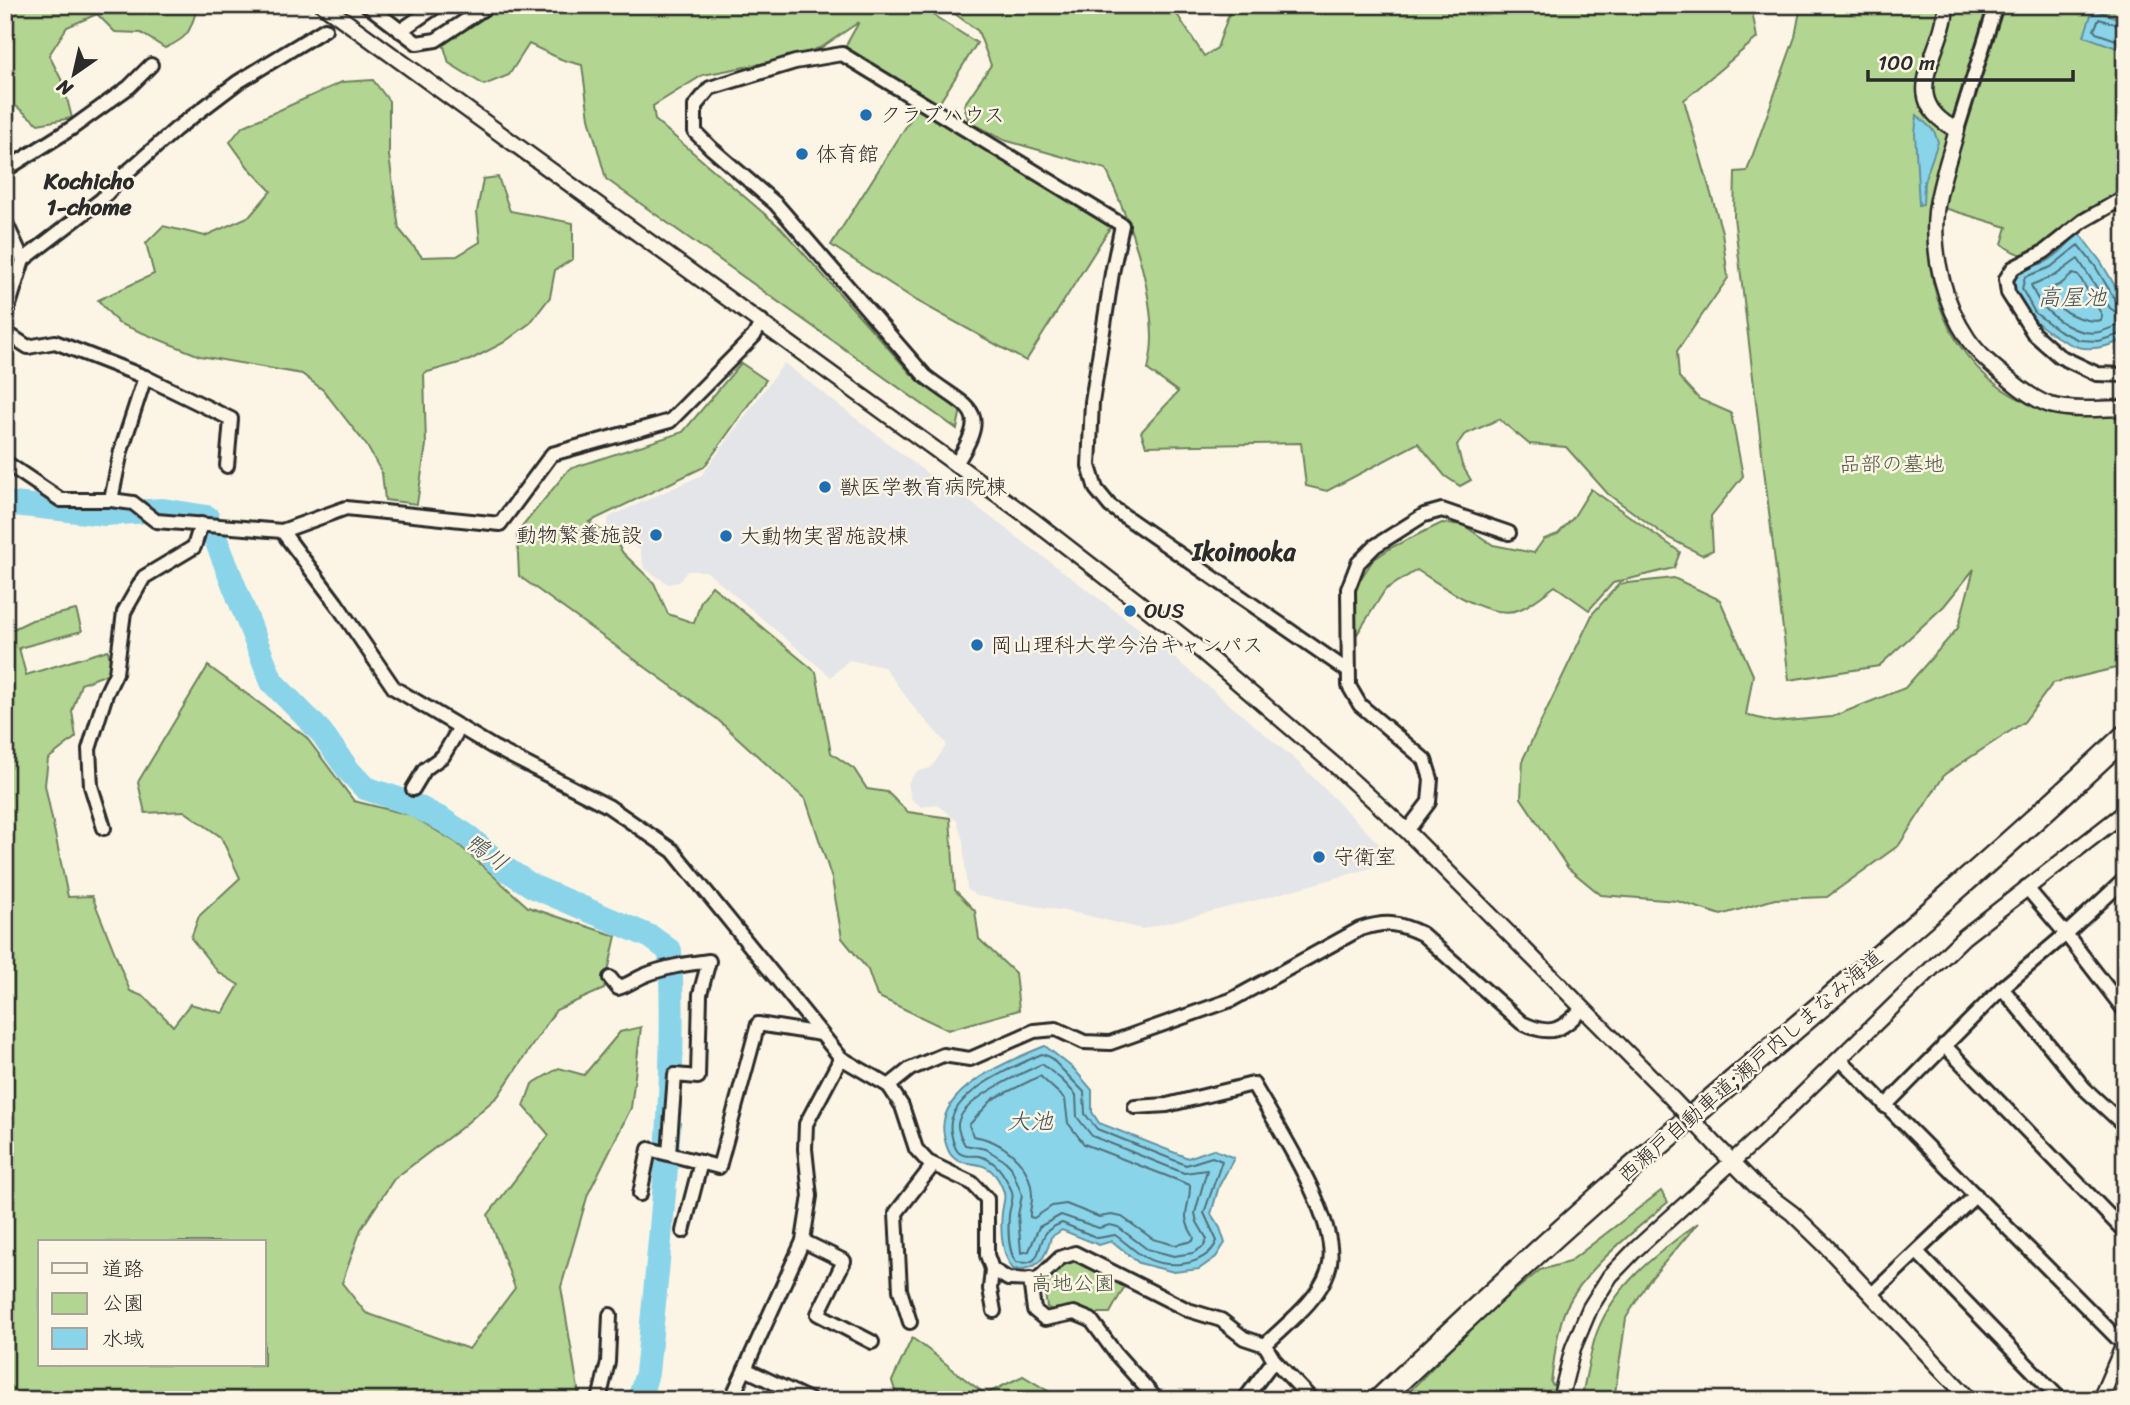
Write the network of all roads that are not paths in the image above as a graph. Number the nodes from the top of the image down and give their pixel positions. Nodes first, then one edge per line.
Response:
1 (323, 5) edge
2 (367, 5) edge
3 (434, 5) edge
4 (489, 5) edge
5 (1946, 5) edge
6 (1996, 5) edge
7 (325, 29) tunnel mouth
8 (400, 31) junction
9 (151, 65) dead end
10 (1957, 130) junction
11 (5, 170) edge
12 (2125, 197) edge
13 (5, 221) edge
14 (23, 260) junction
15 (762, 321) junction
16 (5, 332) edge
17 (2125, 375) edge
18 (145, 377) junction
19 (2125, 408) edge
20 (5, 462) edge
21 (955, 465) junction
22 (227, 466) dead end
23 (110, 500) junction
24 (201, 524) junction
25 (282, 531) junction
26 (1509, 533) dead end
27 (1348, 671) junction
28 (460, 727) junction
29 (2125, 736) edge
30 (414, 789) dead end
31 (2125, 812) edge
32 (104, 828) dead end
33 (1407, 831) junction
34 (2125, 879) edge
35 (2026, 887) junction
36 (2066, 934) junction
37 (610, 978) dead end
38 (2003, 988) junction
39 (1583, 1008) junction
40 (2125, 1011) edge
41 (821, 1034) junction
42 (1944, 1045) junction
43 (841, 1058) junction
44 (1840, 1059) junction
45 (889, 1086) junction
46 (1885, 1106) junction
47 (1135, 1107) dead end
48 (2125, 1126) edge
49 (670, 1154) junction
50 (701, 1162) junction
51 (1733, 1162) junction
52 (933, 1165) junction
53 (640, 1194) dead end
54 (1976, 1195) junction
55 (683, 1231) dead end
56 (2125, 1232) edge
57 (803, 1241) junction
58 (1917, 1253) junction
59 (992, 1269) junction
60 (1030, 1279) junction
61 (1872, 1294) junction
62 (994, 1311) dead end
63 (610, 1315) dead end
64 (910, 1322) dead end
65 (872, 1342) dead end
66 (2124, 1343) edge
67 (1265, 1345) junction
68 (1274, 1360) junction
69 (745, 1369) junction
70 (793, 1396) edge
71 (599, 1400) edge
72 (731, 1400) edge
73 (810, 1400) edge
74 (1157, 1400) edge
75 (1244, 1400) edge
76 (1312, 1400) edge
77 (1379, 1400) edge
78 (1560, 1400) edge
79 (1970, 1400) edge
80 (2061, 1400) edge
81 (2100, 1400) edge

1 - 15 street
2 - 8 street
3 - 8 street
4 - 8 street
5 - 10 street
6 - 10 street
7 - 14 street
9 - 11 street
10 - 19 street
12 - 17 street
13 - 14 street
14 - 16 street
15 - 21 street
15 - 25 street
16 - 18 street
18 - 22 street
18 - 23 street
20 - 23 street
21 - 27 street
21 - 33 street
23 - 24 street
24 - 25 street
24 - 32 street
25 - 28 street
26 - 27 street
27 - 33 street
28 - 30 street
28 - 41 street
29 - 77 highway, 西瀬戸自動車道;瀬戸内しまなみ海道
31 - 35 street
33 - 39 street
34 - 36 street
35 - 36 street
35 - 44 street
36 - 38 street
36 - 40 street
37 - 49 street
38 - 42 street
38 - 48 street
39 - 45 street
39 - 51 street, bridge
41 - 43 street
41 - 50 street
42 - 46 street
42 - 56 street
43 - 45 street
43 - 57 street
44 - 46 street
44 - 51 street
45 - 52 street
46 - 54 street
47 - 67 street
49 - 50 street
49 - 53 street
50 - 55 street
51 - 61 street
51 - 78 street
52 - 59 street
52 - 64 street
54 - 58 street
54 - 66 street
57 - 65 street
57 - 69 street
58 - 61 street
58 - 80 street
59 - 60 street
59 - 62 street
60 - 67 street
60 - 74 street
61 - 79 street
63 - 71 street
66 - 81 street
67 - 68 street
68 - 75 street
68 - 76 street
69 - 70 street
69 - 72 street
70 - 73 street

